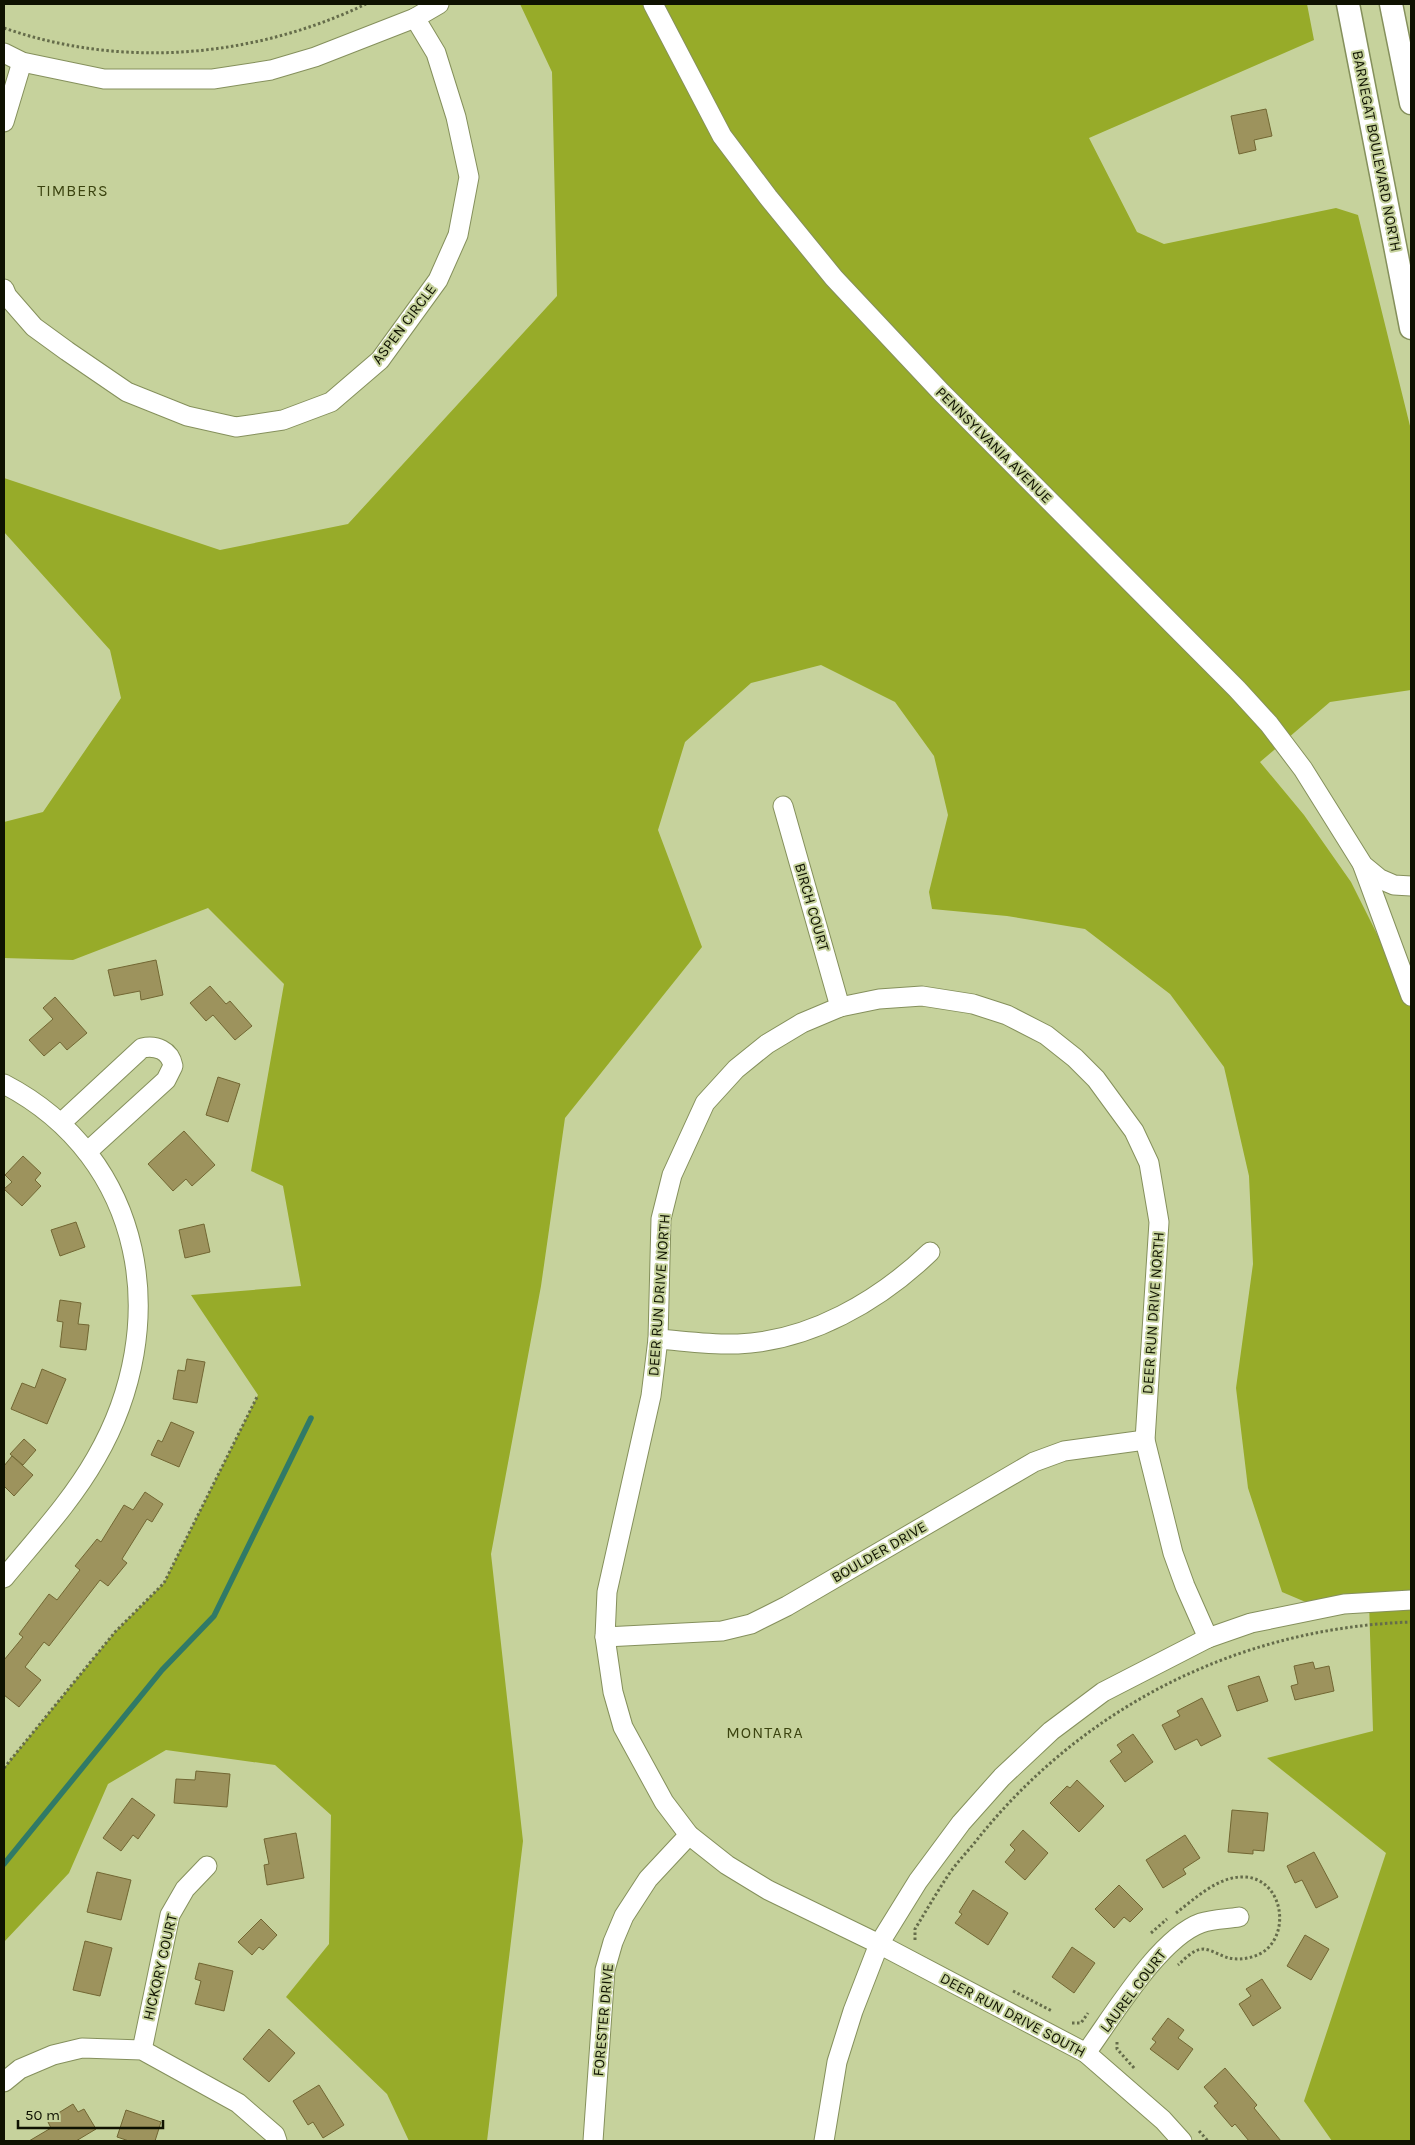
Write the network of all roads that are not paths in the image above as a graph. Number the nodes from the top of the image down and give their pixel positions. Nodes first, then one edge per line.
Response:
1 (439, 4) edge
2 (653, 4) edge
3 (1348, 4) edge
4 (1392, 4) edge
5 (415, 18) junction
6 (4, 53) edge
7 (22, 62) junction
8 (1411, 102) edge
9 (4, 122) edge
10 (4, 289) edge
11 (1411, 328) edge
12 (784, 806) dead end
13 (1363, 865) junction
14 (1411, 886) edge
15 (1411, 996) edge
16 (840, 1007) junction
17 (4, 1084) edge
18 (60, 1123) junction
19 (87, 1152) junction
20 (930, 1252) dead end
21 (658, 1339) junction
22 (1145, 1440) junction
23 (4, 1578) edge
24 (1411, 1600) edge
25 (605, 1637) junction
26 (1208, 1638) junction
27 (689, 1835) junction
28 (207, 1866) dead end
29 (1239, 1917) dead end
30 (879, 1944) junction
31 (142, 2050) junction
32 (1086, 2053) junction
33 (4, 2082) edge
34 (278, 2141) edge
35 (593, 2141) edge
36 (824, 2141) edge
37 (1182, 2141) edge

1 - 5 street
2 - 13 street, PENNSYLVANIA AVENUE
3 - 11 street, BARNEGAT BOULEVARD NORTH
4 - 8 street
5 - 7 street
5 - 10 street, ASPEN CIRCLE
6 - 7 street
7 - 9 street
12 - 16 street, BIRCH COURT
13 - 14 street, PENNSYLVANIA AVENUE
13 - 15 street, PENNSYLVANIA AVENUE
16 - 21 street, DEER RUN DRIVE NORTH
16 - 22 street, DEER RUN DRIVE NORTH
17 - 18 street
18 - 19 street
18 - 19 street
19 - 23 street
20 - 21 street
21 - 25 street, DEER RUN DRIVE NORTH
22 - 25 street, BOULDER DRIVE
22 - 26 street, DEER RUN DRIVE NORTH
24 - 26 street
25 - 27 street, DEER RUN DRIVE NORTH
26 - 30 street
27 - 30 street, DEER RUN DRIVE NORTH
27 - 35 street, FORESTER DRIVE
28 - 31 street, HICKORY COURT
29 - 32 street, LAUREL COURT
30 - 32 street, DEER RUN DRIVE SOUTH
30 - 36 street
31 - 33 street
31 - 34 street
32 - 37 street, DEER RUN DRIVE SOUTH

